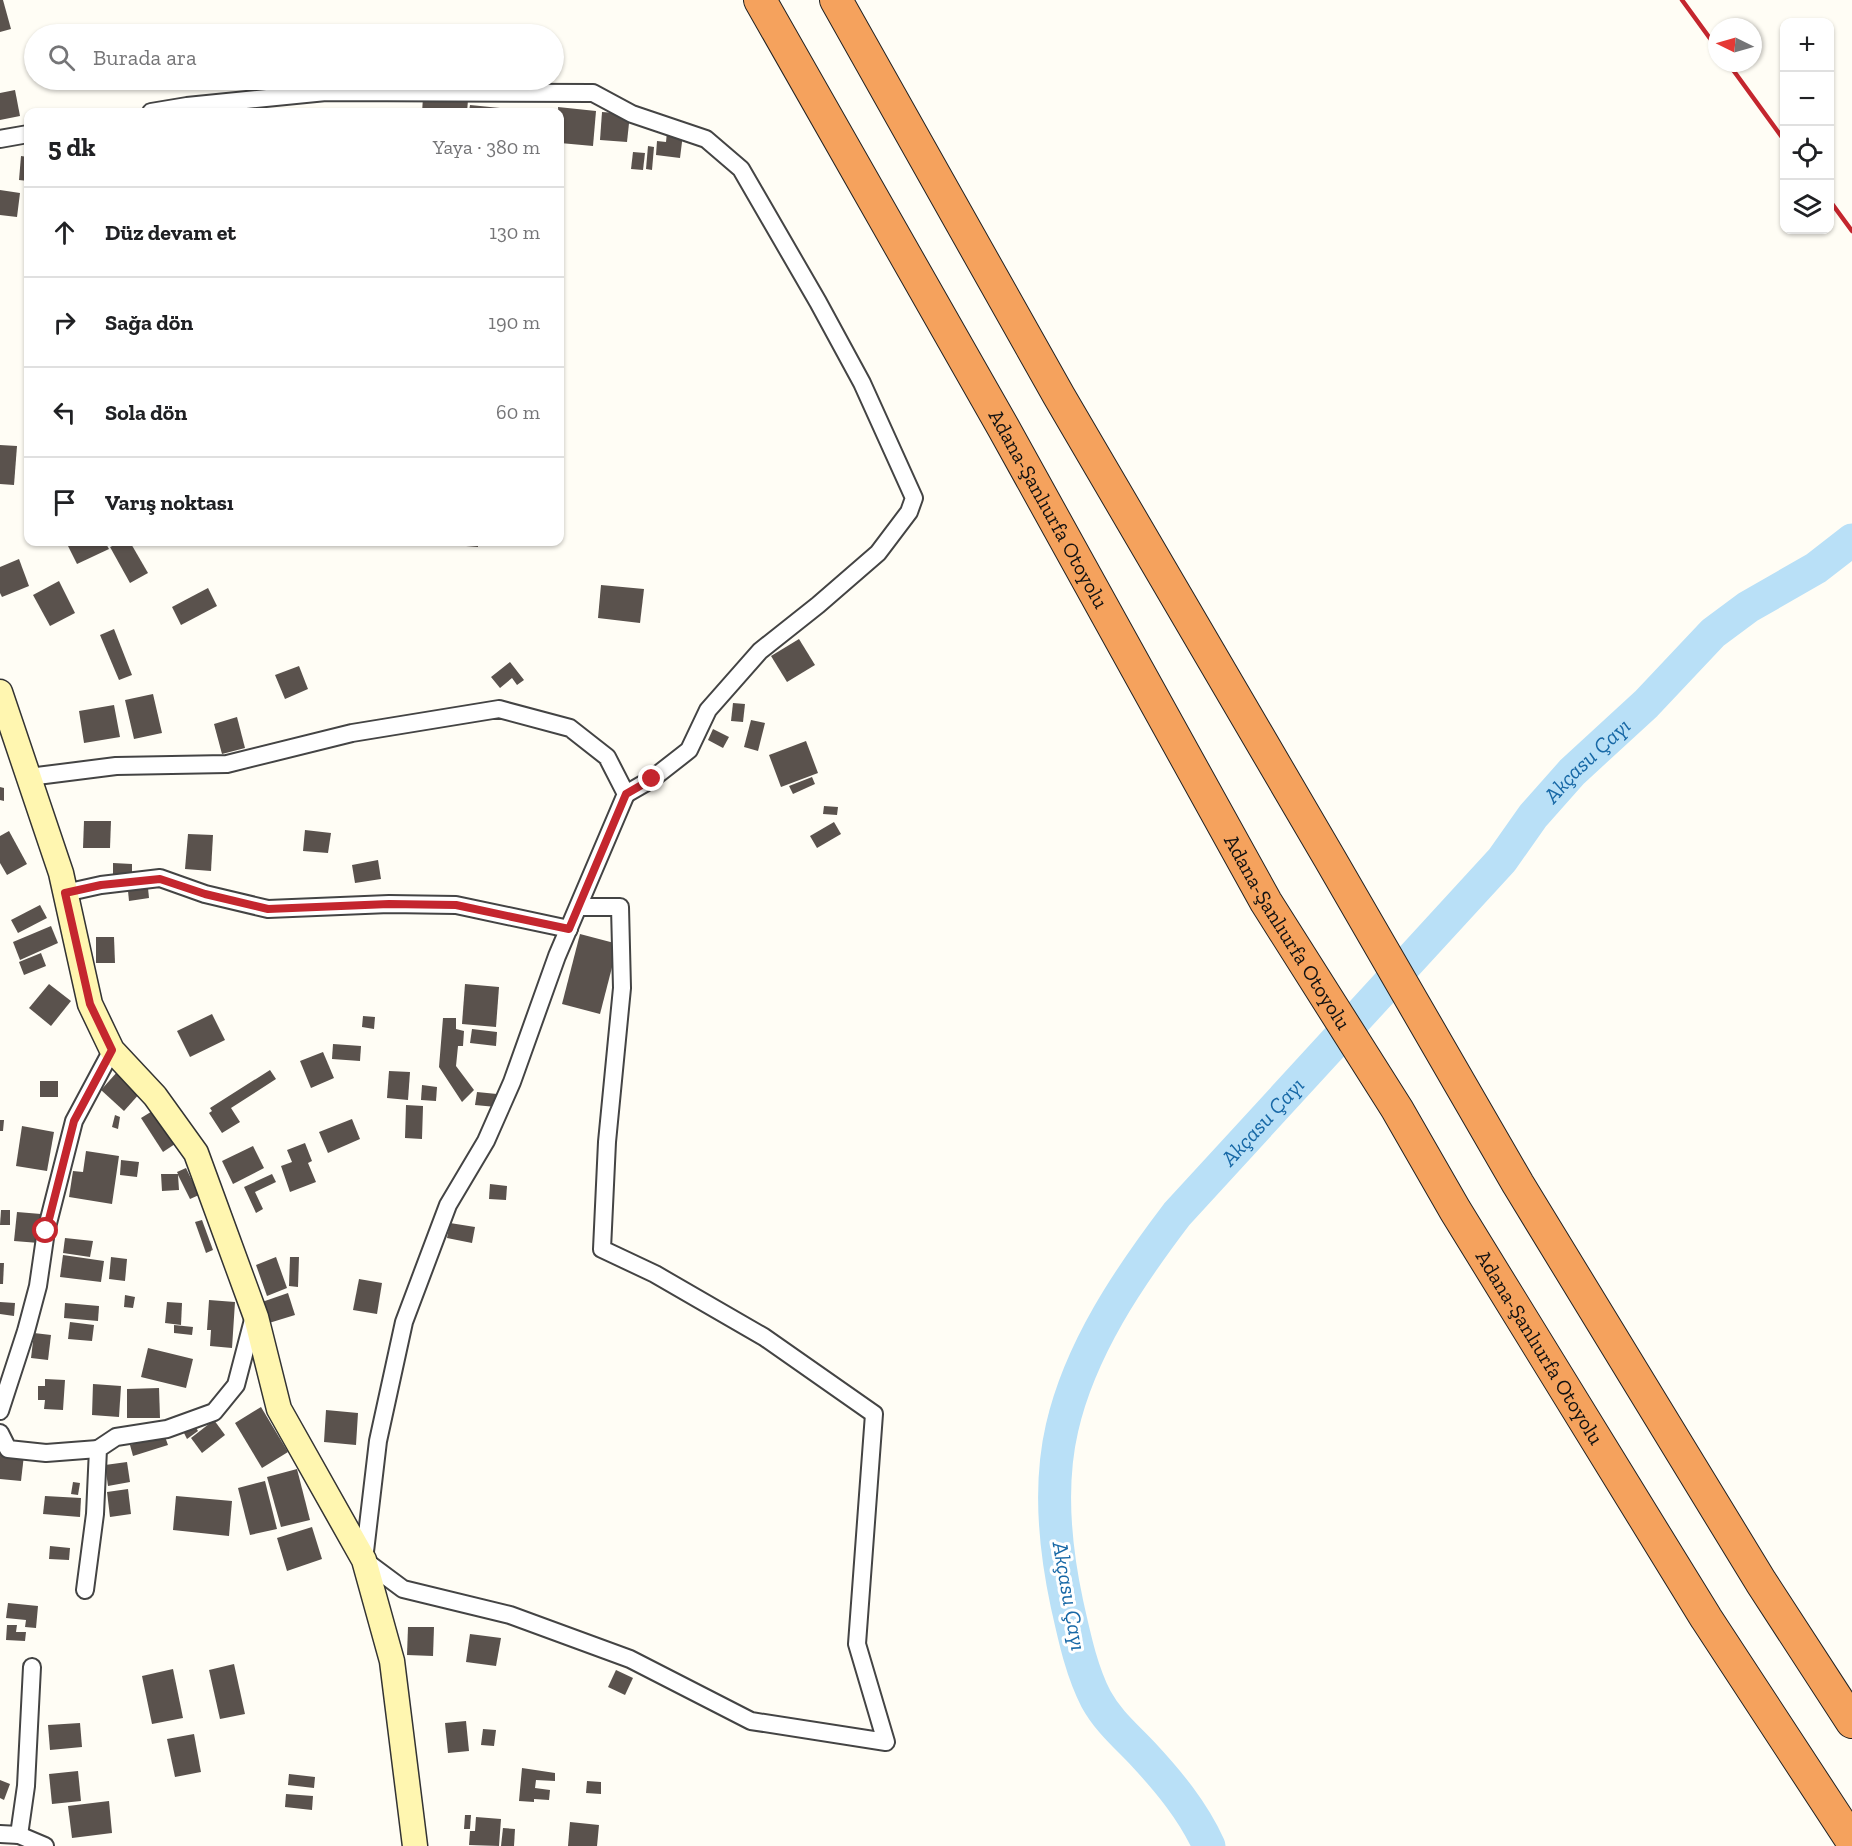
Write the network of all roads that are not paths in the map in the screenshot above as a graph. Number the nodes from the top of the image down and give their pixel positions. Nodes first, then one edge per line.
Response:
1 (760, 0) edge
2 (836, 0) edge
3 (175, 108) edge
4 (24, 135) edge
5 (0, 139) edge
6 (0, 692) edge
7 (29, 777) junction
8 (626, 794) junction
9 (65, 893) junction
10 (578, 907) junction
11 (569, 929) junction
12 (112, 1050) junction
13 (254, 1313) junction
14 (0, 1411) edge
15 (0, 1433) edge
16 (99, 1449) junction
17 (364, 1560) junction
18 (85, 1590) dead end
19 (32, 1667) dead end
20 (1852, 1722) edge
21 (0, 1834) edge
22 (19, 1835) junction
23 (1852, 1841) edge
24 (45, 1846) edge
25 (416, 1846) edge

1 - 23 highway, Adana-Şanlıurfa Otoyolu
2 - 20 highway
3 - 8 street
4 - 5 street
6 - 7 street
7 - 8 street
7 - 9 street
8 - 10 street
9 - 11 street
9 - 12 street
10 - 11 street
10 - 17 street
11 - 17 street
12 - 13 street
12 - 14 street
13 - 16 street
13 - 17 street
15 - 16 street
16 - 18 street
17 - 25 street
19 - 22 street
21 - 22 street
22 - 24 street

